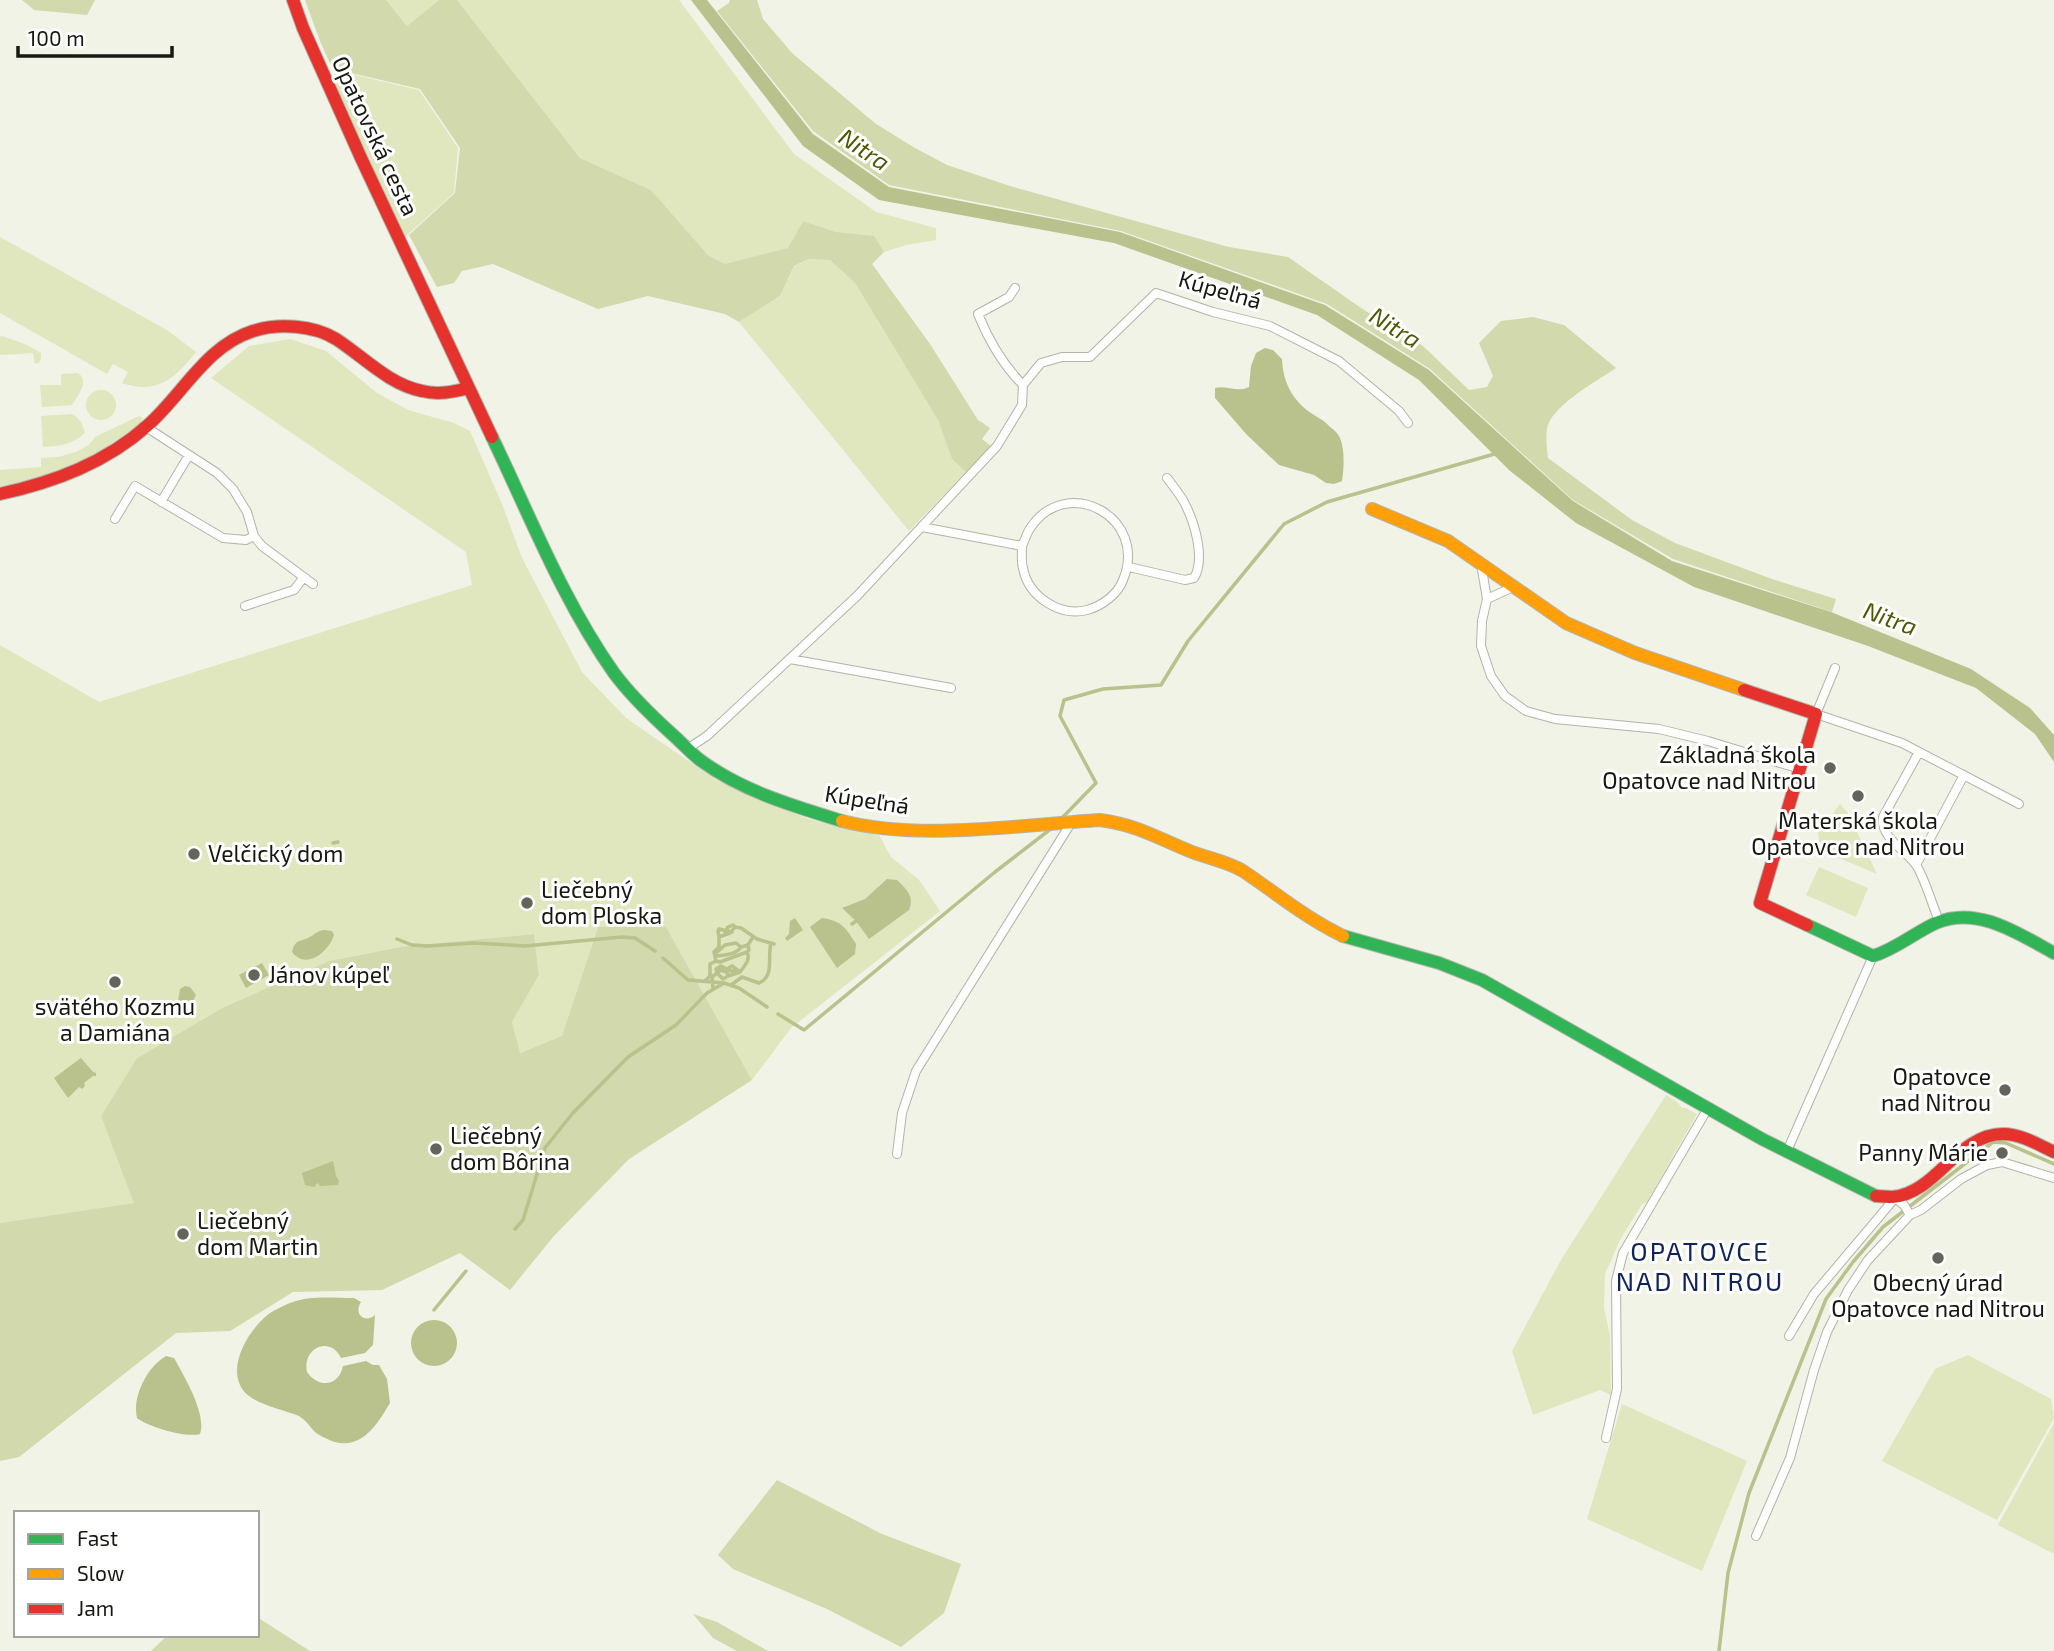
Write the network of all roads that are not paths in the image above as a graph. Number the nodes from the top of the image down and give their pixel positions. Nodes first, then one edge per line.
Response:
1 (293, 0) edge
2 (1015, 288) dead end
3 (1023, 384) junction
4 (470, 388) junction
5 (1408, 423) dead end
6 (146, 427) junction
7 (189, 455) junction
8 (1167, 478) dead end
9 (0, 494) edge
10 (161, 502) junction
11 (1372, 509) dead end
12 (115, 519) dead end
13 (922, 527) junction
14 (254, 536) junction
15 (1023, 546) junction
16 (1481, 564) junction
17 (1129, 567) junction
18 (304, 577) junction
19 (313, 584) dead end
20 (1513, 587) junction
21 (1487, 599) junction
22 (244, 606) dead end
23 (790, 659) junction
24 (1835, 668) dead end
25 (951, 688) dead end
26 (1816, 714) junction
27 (688, 749) junction
28 (1919, 752) junction
29 (1800, 768) junction
30 (1964, 775) junction
31 (2020, 804) dead end
32 (1071, 823) junction
33 (1916, 864) junction
34 (1939, 920) junction
35 (2054, 953) edge
36 (1873, 956) junction
37 (1708, 1108) junction
38 (1787, 1151) junction
39 (2054, 1152) edge
40 (897, 1154) dead end
41 (2054, 1178) edge
42 (1900, 1202) junction
43 (1910, 1214) junction
44 (1790, 1336) dead end
45 (1606, 1438) dead end
46 (1756, 1536) dead end

1 - 4 street, Opatovská cesta
2 - 3 street
3 - 5 street, Kúpeľná
3 - 13 street
4 - 6 street
4 - 27 street, Kúpeľná
6 - 7 street
6 - 9 street
7 - 10 street
7 - 14 street
8 - 17 street
10 - 12 street
10 - 14 street
11 - 16 street
13 - 15 street
13 - 23 street
14 - 18 street
15 - 17 street
15 - 17 street
16 - 20 street
16 - 21 street
18 - 19 street
18 - 22 street
20 - 21 street
20 - 26 street
21 - 29 street
23 - 25 street
23 - 27 street
24 - 26 street
26 - 28 street
26 - 29 street
27 - 32 street, Kúpeľná
28 - 30 street
28 - 33 street
29 - 36 street
30 - 31 street
30 - 33 street
32 - 37 street, Kúpeľná
32 - 40 street
33 - 34 street
34 - 35 street
34 - 36 street
36 - 38 street
37 - 38 street, Kúpeľná
37 - 45 street
38 - 42 street, Kúpeľná
39 - 42 street
41 - 43 street
42 - 43 street
42 - 44 street
43 - 46 street

